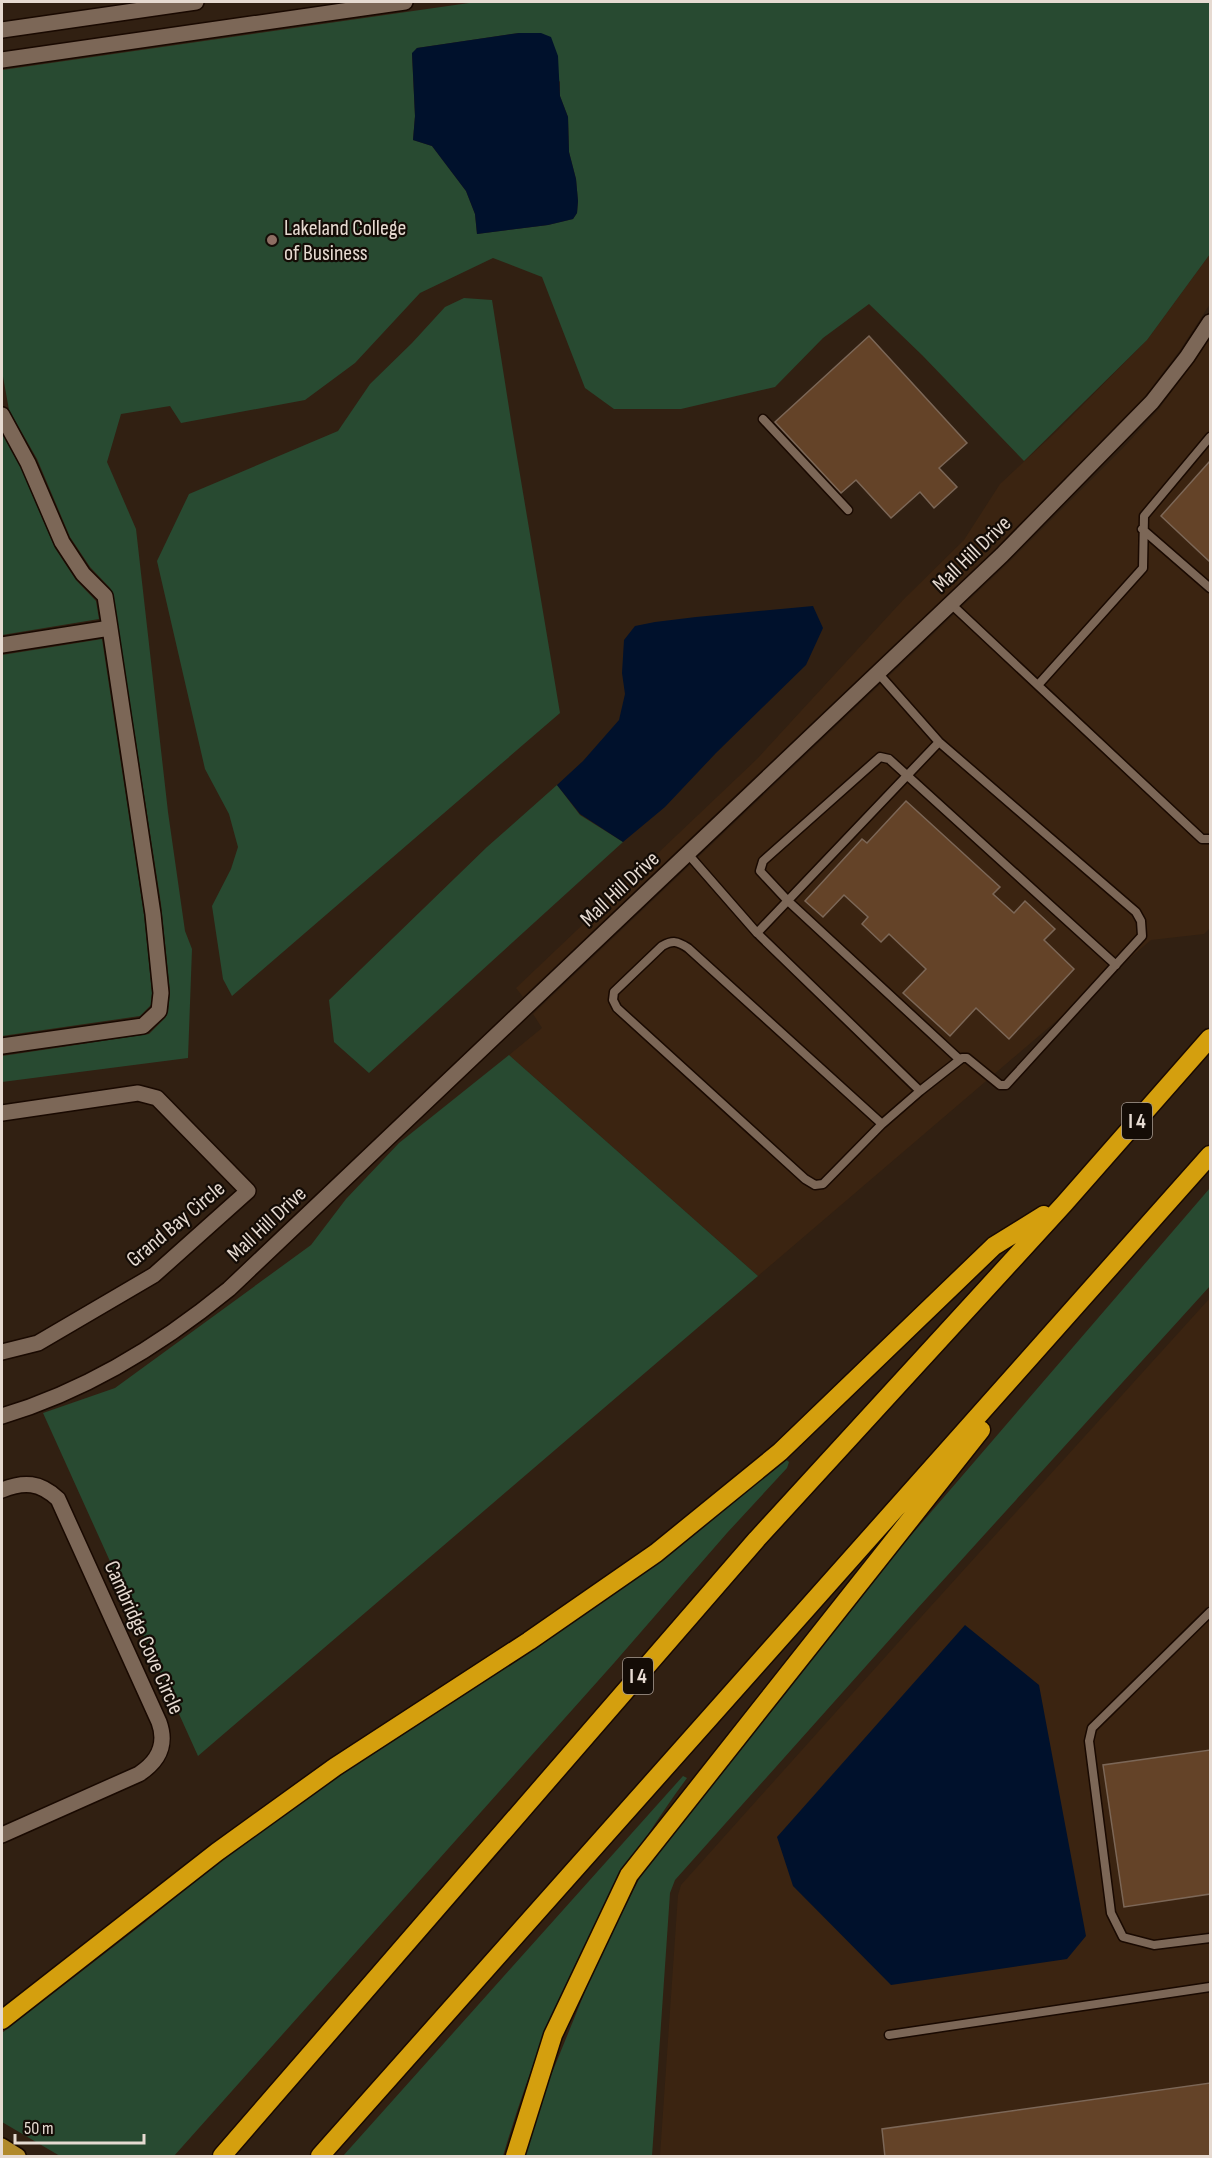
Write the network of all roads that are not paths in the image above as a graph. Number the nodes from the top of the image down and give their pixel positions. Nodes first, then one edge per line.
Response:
1 (196, 2) edge
2 (405, 2) edge
3 (2, 30) edge
4 (2, 60) edge
5 (1210, 322) edge
6 (2, 415) edge
7 (762, 419) dead end
8 (1210, 437) edge
9 (848, 510) dead end
10 (1142, 529) junction
11 (1210, 588) edge
12 (951, 604) junction
13 (110, 628) junction
14 (2, 645) edge
15 (878, 673) junction
16 (1038, 685) junction
17 (939, 742) junction
18 (906, 776) junction
19 (1210, 839) edge
20 (688, 854) junction
21 (788, 902) junction
22 (757, 933) junction
23 (1116, 965) junction
24 (1210, 1038) edge
25 (2, 1046) edge
26 (959, 1059) junction
27 (920, 1091) junction
28 (2, 1113) edge
29 (882, 1124) junction
30 (1210, 1155) edge
31 (1064, 1204) junction
32 (1102, 1278) junction
33 (2, 1352) edge
34 (2, 1416) edge
35 (2, 1491) edge
36 (1210, 1612) edge
37 (2, 1835) edge
38 (1210, 1938) edge
39 (1210, 1987) edge
40 (2, 2020) edge
41 (889, 2035) dead end
42 (2, 2146) edge
43 (18, 2157) edge
44 (222, 2157) edge
45 (320, 2157) edge
46 (515, 2157) edge

1 - 3 street
2 - 4 street
5 - 12 street, Mall Hill Drive
6 - 13 street
7 - 9 lane
8 - 10 lane
10 - 11 lane
10 - 16 lane
12 - 15 street, Mall Hill Drive
12 - 16 lane
13 - 14 street
13 - 25 street
15 - 17 lane
15 - 20 street, Mall Hill Drive
16 - 19 lane
17 - 18 lane
17 - 23 lane
18 - 21 lane
18 - 21 lane
18 - 23 lane
20 - 22 lane
20 - 34 street, Mall Hill Drive
21 - 22 lane
21 - 26 lane
22 - 27 lane
23 - 26 lane
24 - 31 highway, I 4
26 - 27 lane
27 - 29 lane
28 - 33 street, Grand Bay Circle
29 - 29 lane
30 - 32 highway
31 - 40 highway
31 - 44 highway, I 4
32 - 45 highway
32 - 46 highway
35 - 37 street, Cambridge Cove Circle
36 - 38 lane
39 - 41 lane
42 - 43 main road

